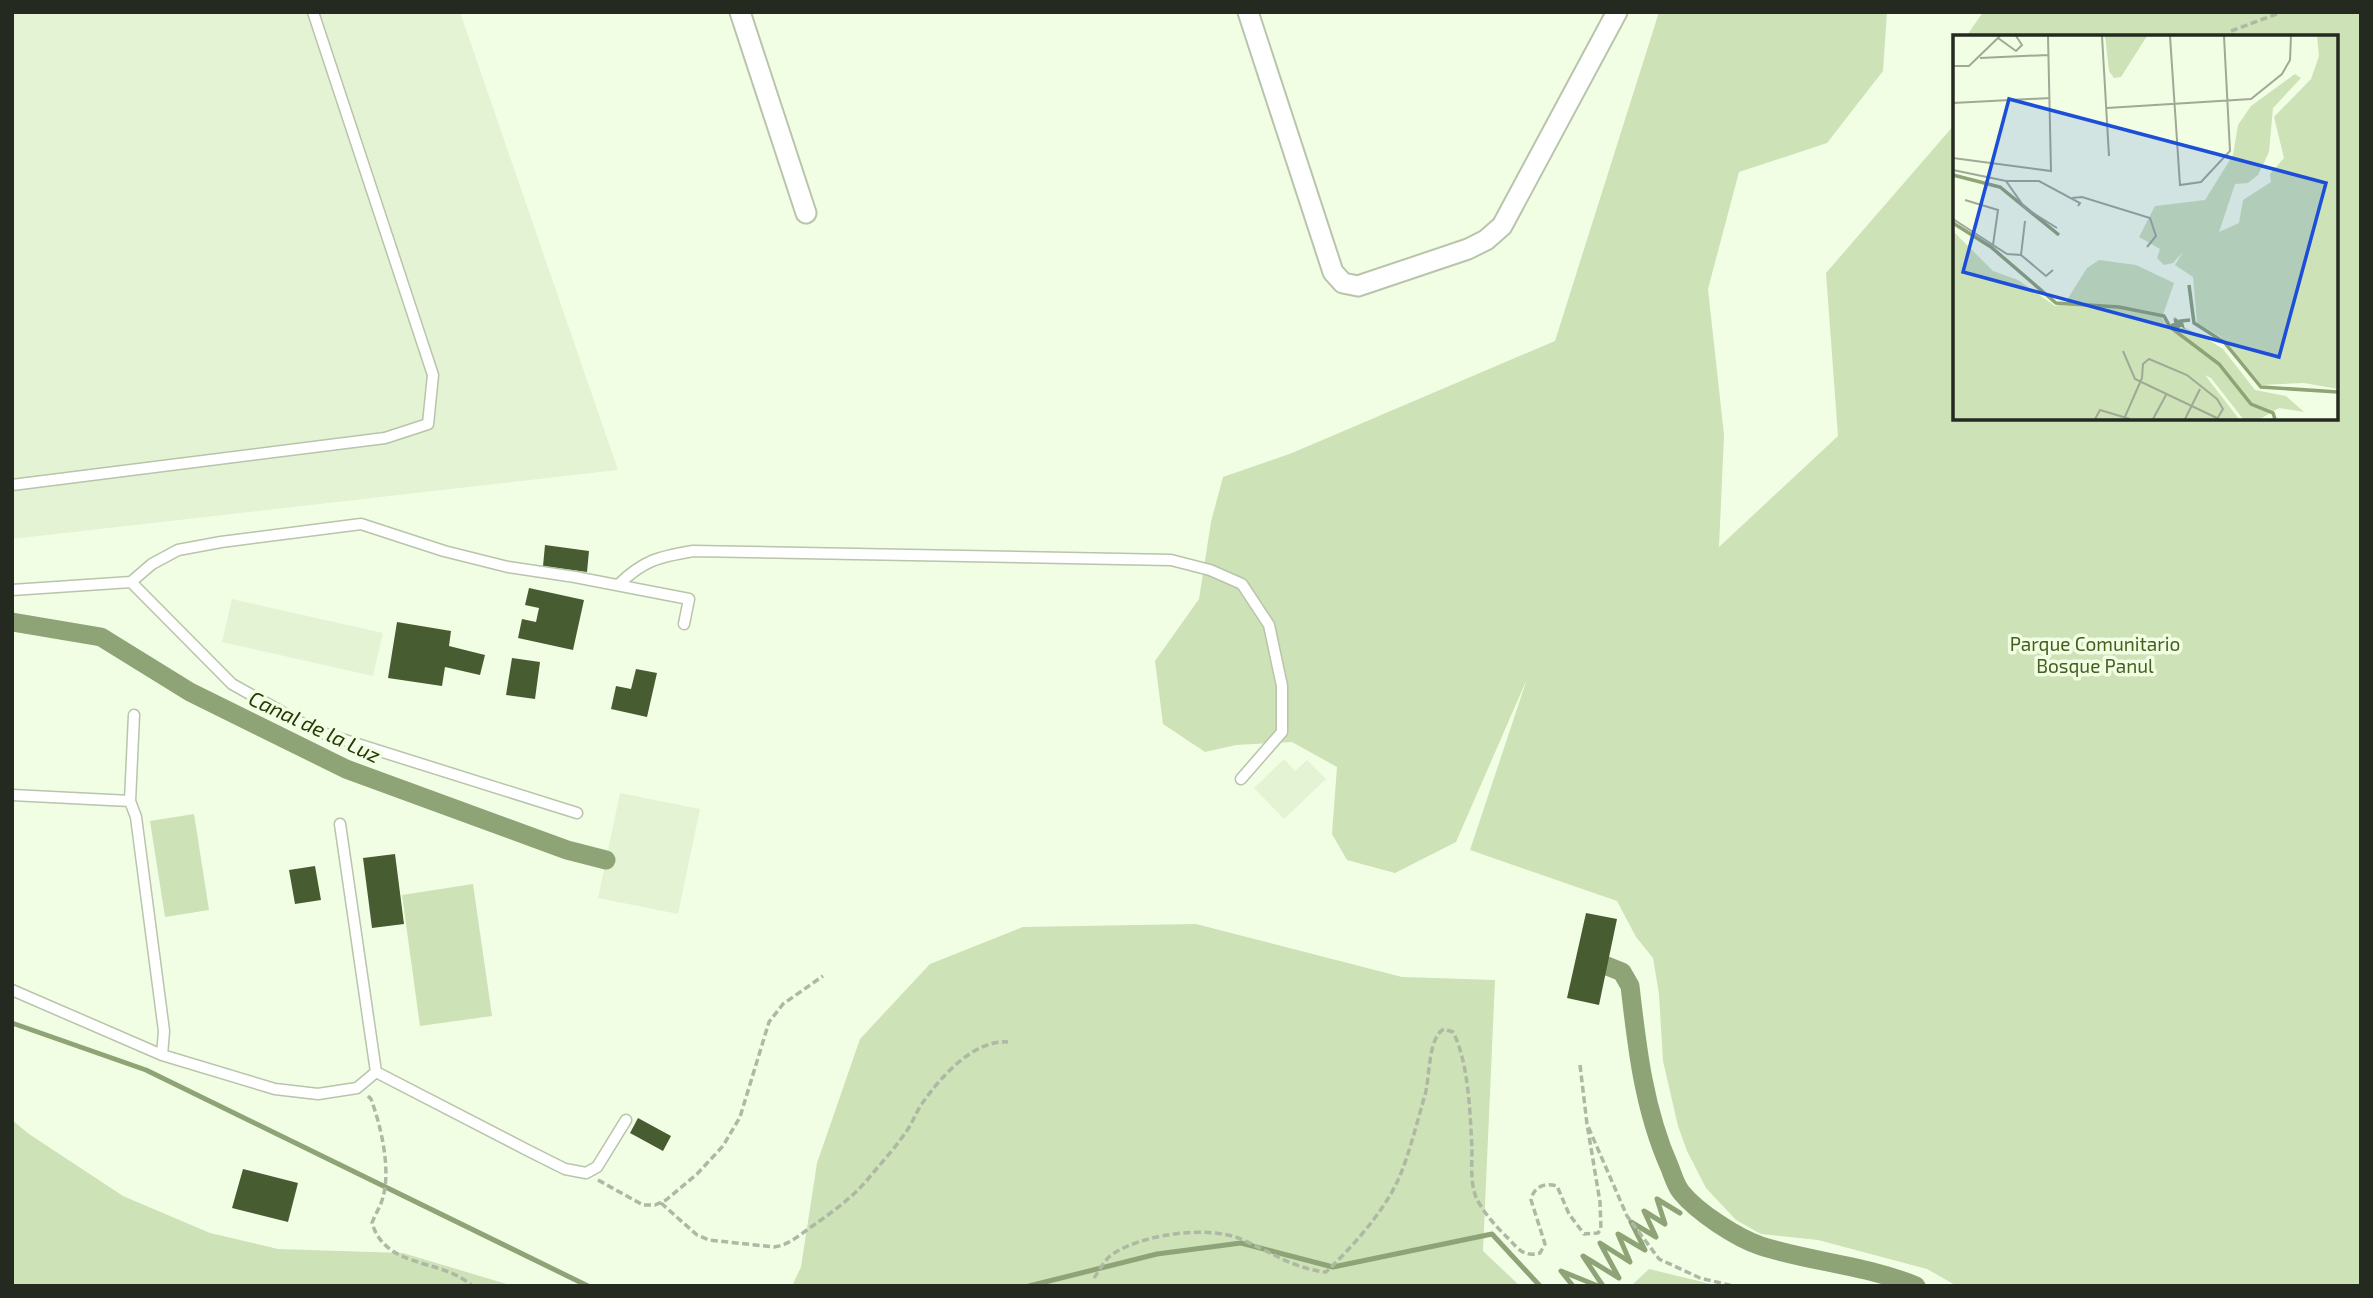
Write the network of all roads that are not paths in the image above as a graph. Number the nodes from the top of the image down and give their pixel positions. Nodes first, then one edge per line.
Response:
1 (313, 12) edge
2 (740, 12) edge
3 (1248, 12) edge
4 (1617, 12) edge
5 (806, 213) dead end
6 (12, 485) edge
7 (131, 582) junction
8 (618, 585) junction
9 (12, 590) edge
10 (684, 624) dead end
11 (134, 715) dead end
12 (1241, 779) dead end
13 (12, 795) edge
14 (130, 801) junction
15 (577, 813) dead end
16 (340, 824) dead end
17 (12, 990) edge
18 (162, 1055) junction
19 (376, 1073) junction
20 (626, 1120) dead end

1 - 6 lane
2 - 5 street
3 - 4 street
7 - 8 lane
7 - 9 lane
7 - 15 lane
8 - 10 lane
8 - 12 lane
11 - 14 lane
13 - 14 lane
14 - 18 lane
16 - 19 lane
17 - 18 lane
18 - 19 lane
19 - 20 lane

